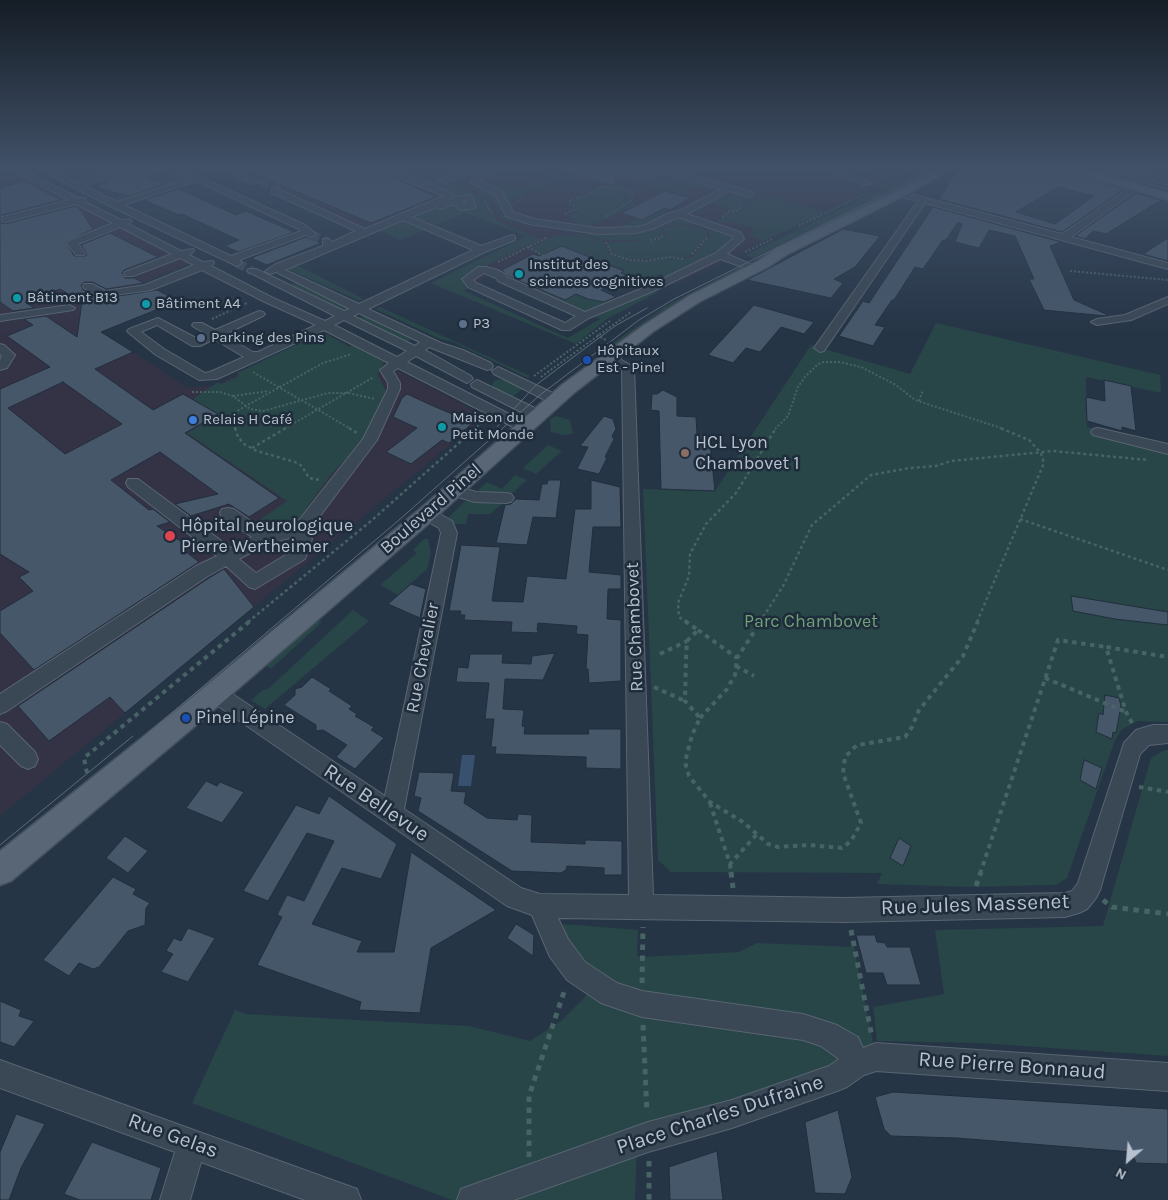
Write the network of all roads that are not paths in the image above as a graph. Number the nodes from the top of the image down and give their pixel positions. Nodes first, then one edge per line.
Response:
1 (122, 223) joint
2 (152, 223) edge
3 (293, 223) edge
4 (349, 223) edge
5 (390, 223) edge
6 (420, 223) edge
7 (539, 223) edge
8 (657, 223) edge
9 (705, 223) edge
10 (841, 223) edge
11 (907, 223) edge
12 (999, 223) edge
13 (1090, 223) edge
14 (360, 234) junction
15 (512, 238) dead end
16 (1065, 243) junction
17 (202, 247) junction
18 (481, 250) junction
19 (80, 253) dead end
20 (182, 254) junction
21 (720, 255) junction
22 (230, 260) junction
23 (203, 265) junction
24 (280, 266) junction
25 (1168, 266) edge
26 (754, 268) junction
27 (130, 274) dead end
28 (1168, 275) edge
29 (88, 286) dead end
30 (518, 286) junction
31 (498, 297) junction
32 (1168, 300) edge
33 (69, 308) dead end
34 (359, 308) junction
35 (259, 314) dead end
36 (343, 316) junction
37 (585, 316) junction
38 (0, 318) edge
39 (1097, 322) dead end
40 (198, 325) dead end
41 (325, 325) junction
42 (215, 335) junction
43 (429, 342) junction
44 (0, 348) edge
45 (820, 348) dead end
46 (415, 350) junction
47 (256, 356) junction
48 (611, 358) junction
49 (397, 361) junction
50 (0, 366) edge
51 (554, 399) junction
52 (531, 421) junction
53 (1098, 432) dead end
54 (1168, 449) edge
55 (133, 483) dead end
56 (453, 490) junction
57 (506, 498) dead end
58 (228, 513) dead end
59 (427, 514) junction
60 (297, 528) junction
61 (264, 538) junction
62 (229, 556) junction
63 (215, 693) junction
64 (0, 705) edge
65 (0, 731) edge
66 (1168, 734) edge
67 (28, 759) dead end
68 (392, 814) junction
69 (0, 870) edge
70 (540, 906) junction
71 (642, 916) junction
72 (866, 1060) junction
73 (0, 1074) edge
74 (1168, 1077) edge
75 (192, 1143) junction
76 (175, 1200) edge
77 (346, 1200) edge
78 (472, 1200) edge

1 - 19 street
1 - 20 street
2 - 17 street
3 - 22 street
4 - 14 street
5 - 14 street
6 - 18 street
7 - 8 street
9 - 21 street
10 - 26 main road, Boulevard Pinel
11 - 45 street
12 - 16 street
13 - 16 street
14 - 24 street
15 - 18 street
16 - 25 street
16 - 28 street
17 - 20 street
17 - 22 street
18 - 34 street
20 - 23 street
20 - 27 street
21 - 26 street
21 - 37 street
22 - 23 street
23 - 29 street
23 - 41 street
24 - 34 street
24 - 36 street
26 - 48 main road, Boulevard Pinel
30 - 31 street
30 - 31 street
30 - 37 street
31 - 37 street
32 - 39 street
33 - 38 street
34 - 36 street
34 - 43 street
35 - 42 street
36 - 41 street
36 - 46 street
40 - 42 street
41 - 47 street
41 - 49 street
42 - 47 street
42 - 47 street
43 - 46 street
43 - 51 street
44 - 50 street
46 - 49 street
46 - 52 street
48 - 51 main road, Boulevard Pinel
48 - 71 street, Rue Chambovet
49 - 52 street
49 - 60 street
51 - 52 main road, Boulevard Pinel
52 - 56 main road, Boulevard Pinel
53 - 54 street
55 - 62 street
56 - 57 street
56 - 59 main road, Boulevard Pinel
58 - 61 street
59 - 63 main road, Boulevard Pinel
59 - 68 street, Rue Chevalier
60 - 61 street
60 - 62 street
61 - 62 street
62 - 64 street
63 - 68 street, Rue Bellevue
63 - 69 main road, Boulevard Pinel
65 - 67 street
66 - 71 street, Rue Jules Massenet
68 - 70 street, Rue Bellevue
70 - 71 street
70 - 72 street
72 - 74 street, Rue Pierre Bonnaud
72 - 78 street, Place Charles Dufraine
73 - 75 street, Rue Gelas
75 - 76 street
75 - 77 street, Rue Gelas

